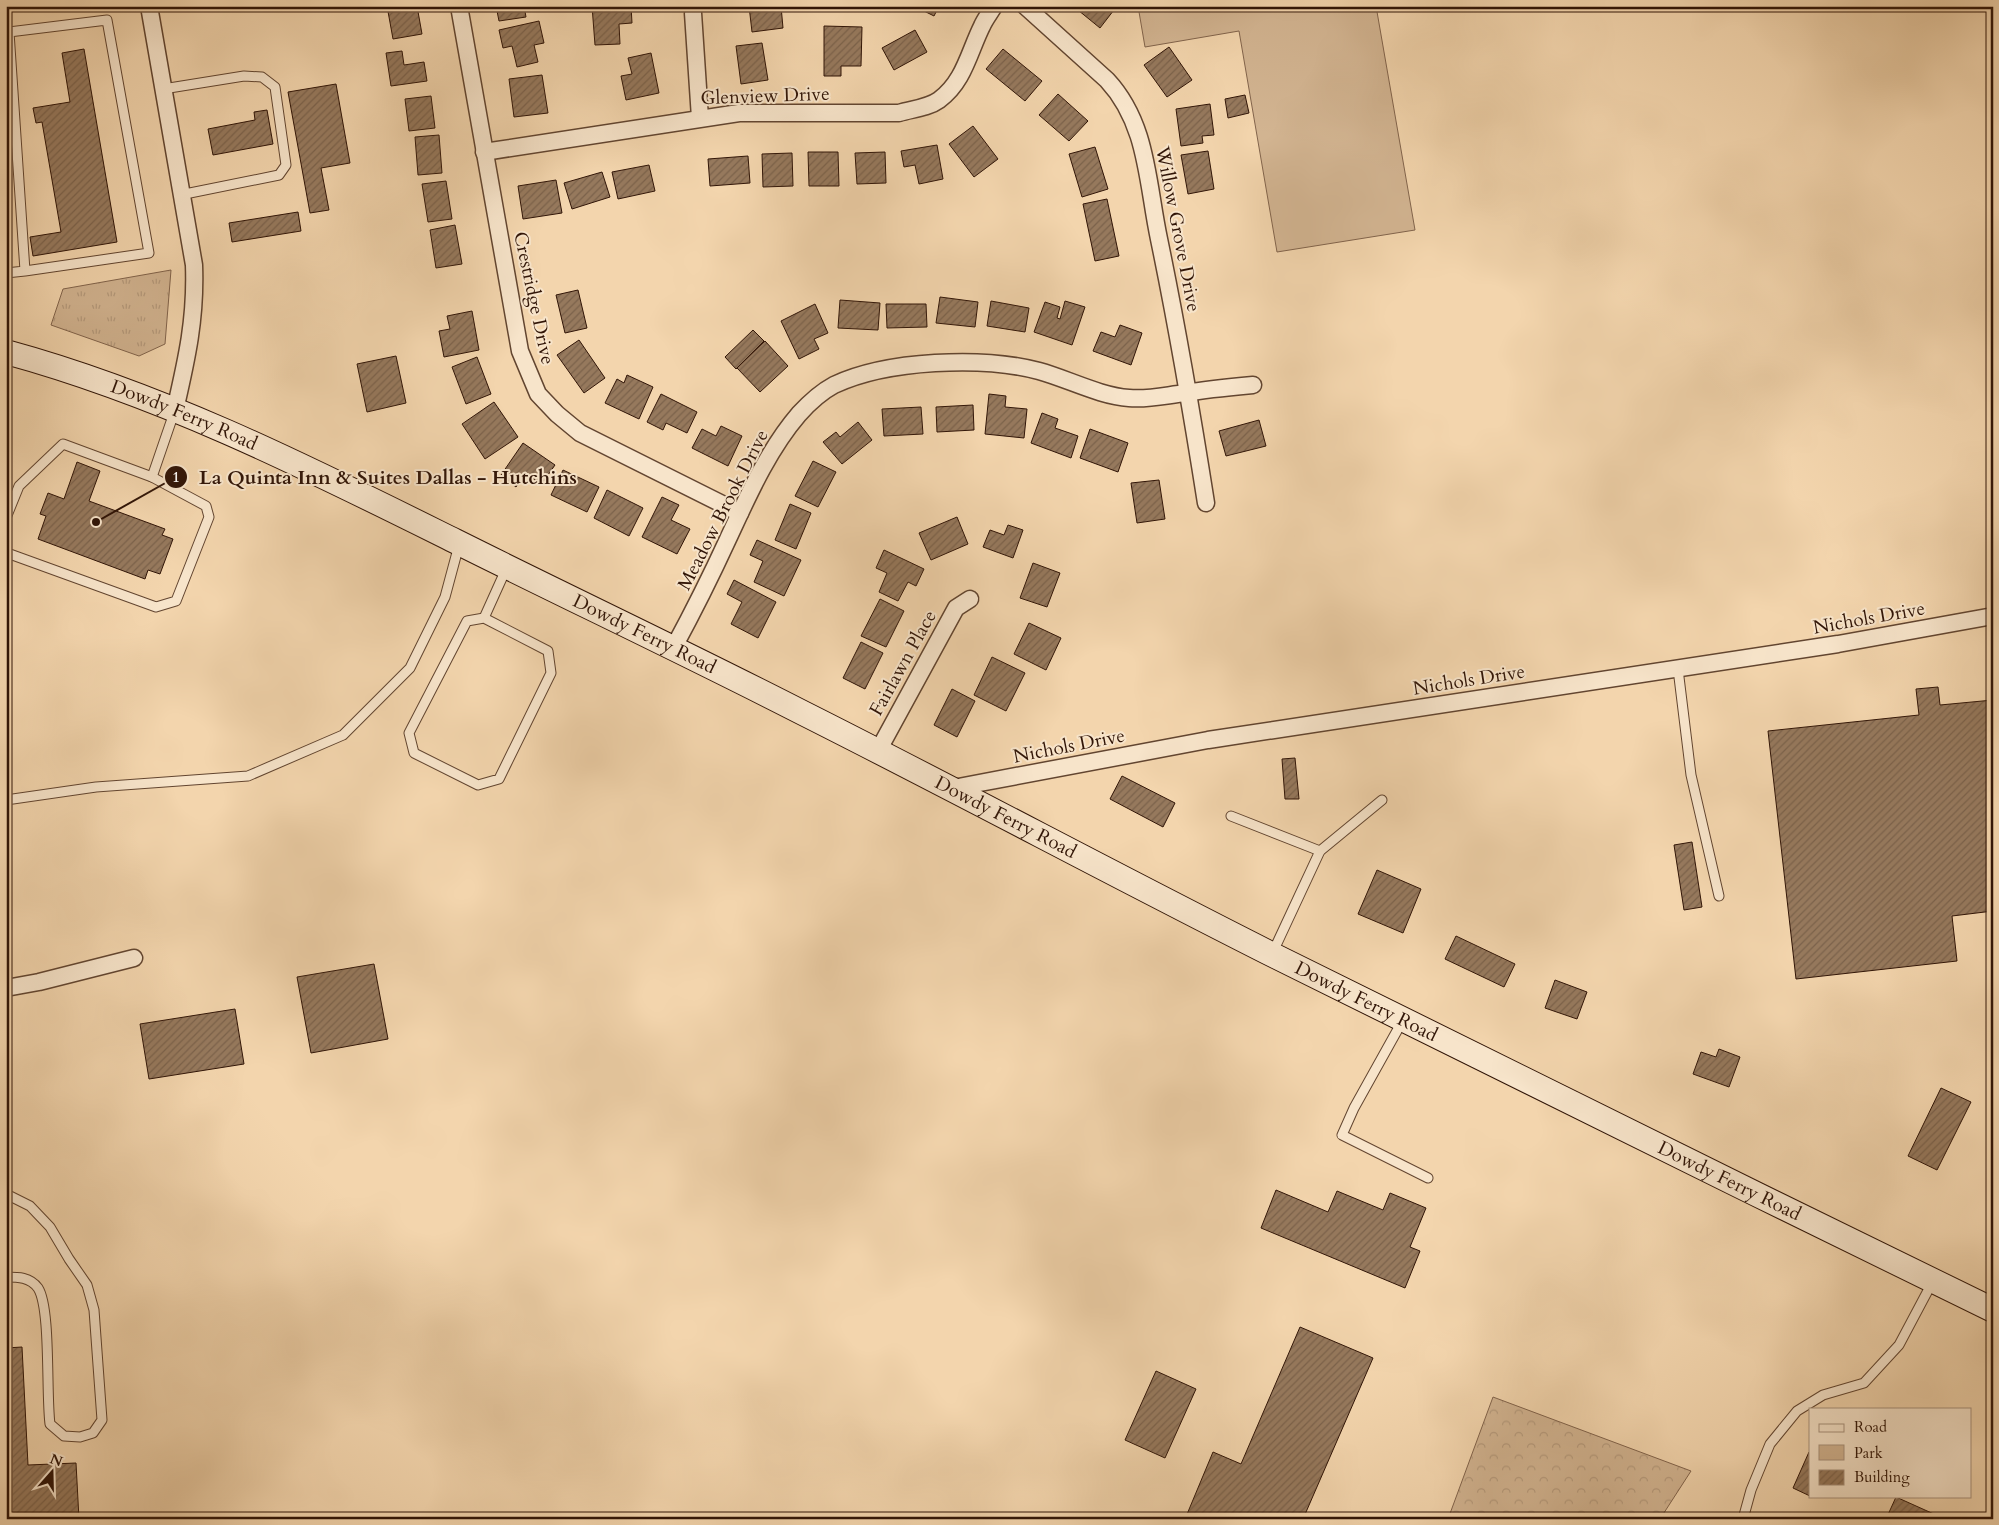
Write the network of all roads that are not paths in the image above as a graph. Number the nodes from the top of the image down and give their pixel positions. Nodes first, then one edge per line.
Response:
1 (149, 6) edge
2 (459, 6) edge
3 (994, 6) edge
4 (1024, 6) edge
5 (693, 13) dead end
6 (163, 89) junction
7 (700, 118) junction
8 (484, 152) junction
9 (180, 195) junction
10 (25, 271) junction
11 (6, 273) edge
12 (6, 352) edge
13 (1254, 385) dead end
14 (1188, 392) junction
15 (175, 410) junction
16 (152, 477) junction
17 (1206, 503) dead end
18 (740, 513) junction
19 (6, 518) edge
20 (460, 543) junction
21 (6, 548) edge
22 (507, 566) junction
23 (970, 599) dead end
24 (1993, 616) edge
25 (484, 618) junction
26 (674, 647) junction
27 (1678, 669) junction
28 (878, 751) junction
29 (953, 788) junction
30 (6, 800) edge
31 (1382, 800) dead end
32 (1231, 816) dead end
33 (1320, 851) junction
34 (1719, 896) dead end
35 (1272, 954) junction
36 (134, 958) dead end
37 (6, 988) edge
38 (1403, 1019) junction
39 (1428, 1178) dead end
40 (6, 1194) edge
41 (6, 1277) edge
42 (1933, 1281) junction
43 (1993, 1310) edge
44 (1743, 1519) edge

1 - 6 street
2 - 8 street, Crestridge Drive
3 - 7 street, Glenview Drive
4 - 14 street, Willow Grove Drive
5 - 7 street
6 - 9 street
6 - 9 lane
7 - 8 street, Glenview Drive
8 - 18 street, Crestridge Drive
9 - 15 street
10 - 10 lane
10 - 11 lane
12 - 15 street, Dowdy Ferry Road
13 - 14 street, Meadow Brook Drive
14 - 17 street, Willow Grove Drive
14 - 18 street, Meadow Brook Drive
15 - 16 lane
15 - 20 street, Dowdy Ferry Road
16 - 19 lane
16 - 21 lane
18 - 26 street, Meadow Brook Drive
20 - 22 street, Dowdy Ferry Road
20 - 30 lane
22 - 25 lane
22 - 26 street, Dowdy Ferry Road
23 - 28 street, Fairlawn Place
24 - 27 street, Nichols Drive
25 - 25 lane
26 - 28 street, Dowdy Ferry Road
27 - 29 street, Nichols Drive
27 - 34 lane
28 - 29 street, Dowdy Ferry Road
29 - 35 street, Dowdy Ferry Road
31 - 33 lane
32 - 33 lane
33 - 35 lane
35 - 38 street, Dowdy Ferry Road
36 - 37 street
38 - 39 lane
38 - 42 street, Dowdy Ferry Road
40 - 41 lane
42 - 43 street, Dowdy Ferry Road
42 - 44 lane

